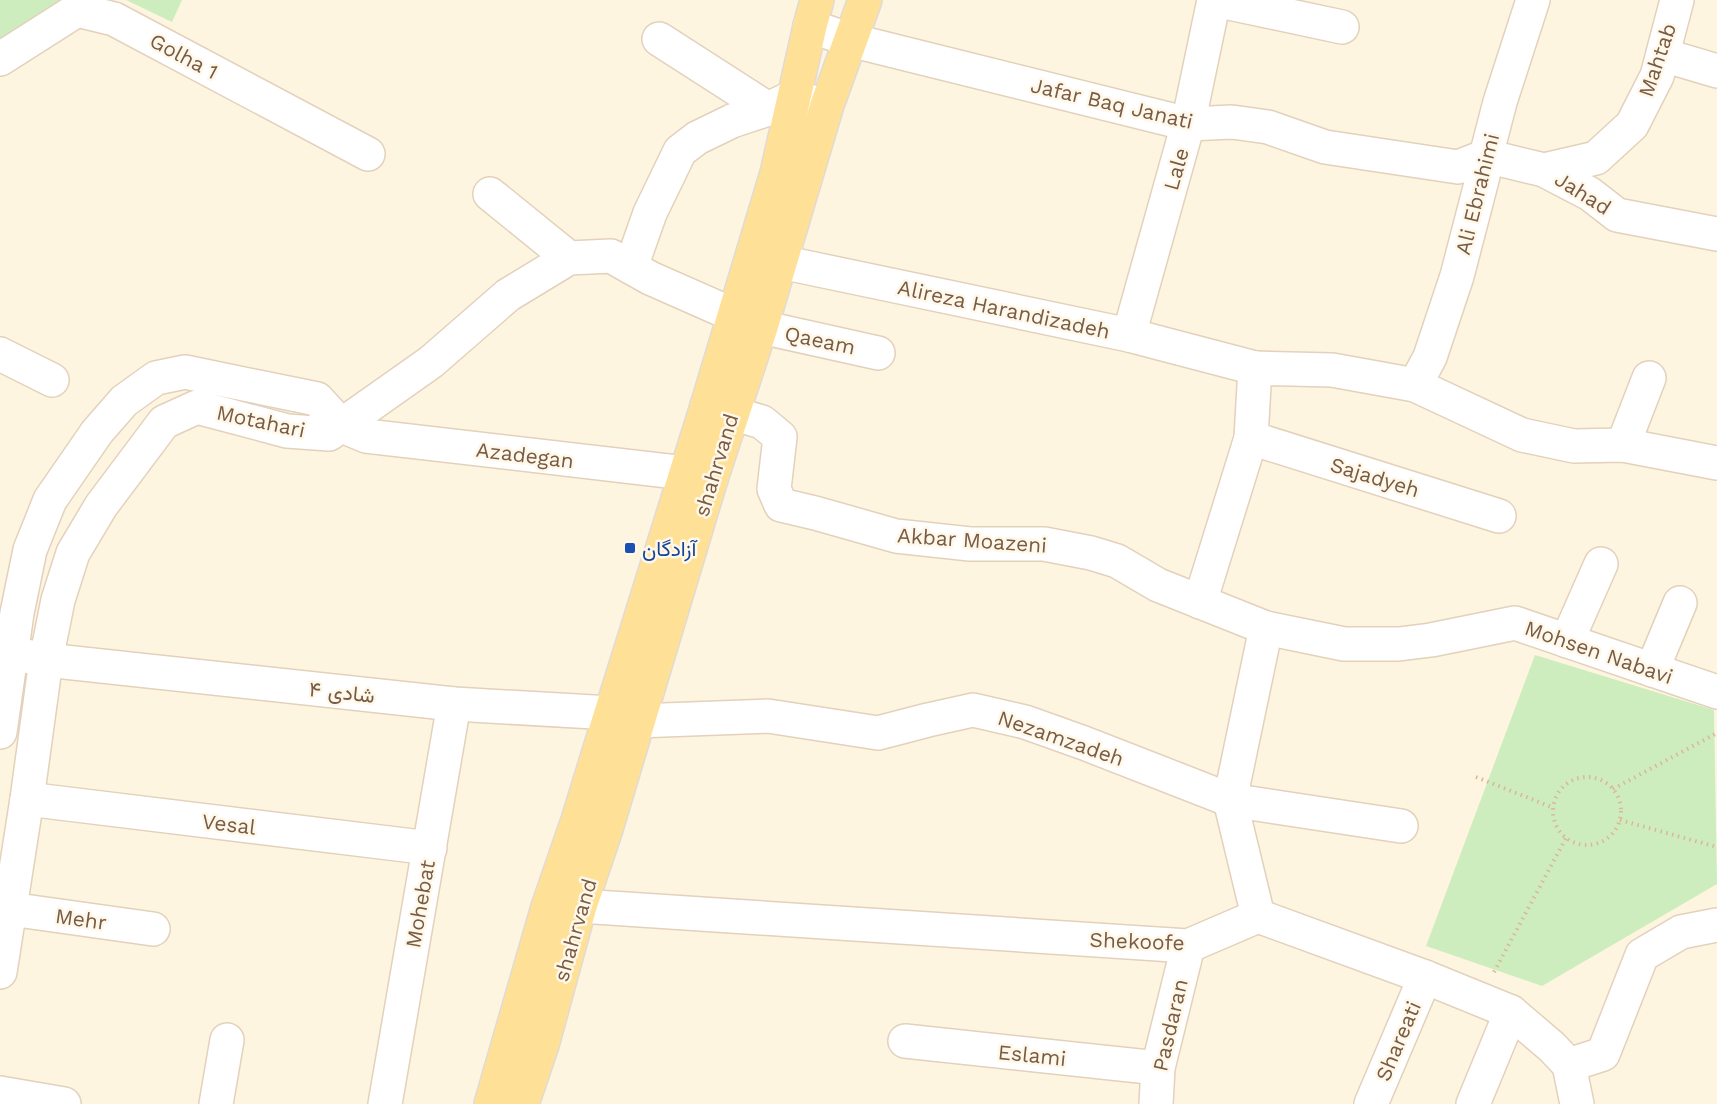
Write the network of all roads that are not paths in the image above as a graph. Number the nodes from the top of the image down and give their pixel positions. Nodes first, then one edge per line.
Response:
1 (865, 0) edge
2 (1214, 0) edge
3 (1533, 0) edge
4 (1677, 0) edge
5 (814, 13) edge
6 (1342, 27) dead end
7 (659, 39) dead end
8 (850, 40) junction
9 (1663, 55) junction
10 (0, 59) edge
11 (1717, 71) edge
12 (781, 103) junction
13 (827, 105) junction
14 (1188, 124) junction
15 (368, 154) dead end
16 (1486, 156) junction
17 (1544, 170) junction
18 (490, 194) dead end
19 (1717, 234) edge
20 (569, 258) junction
21 (767, 258) junction
22 (631, 267) junction
23 (748, 321) junction
24 (1129, 335) junction
25 (878, 352) dead end
26 (0, 354) edge
27 (1256, 368) junction
28 (1649, 378) dead end
29 (52, 380) dead end
30 (1415, 385) junction
31 (719, 410) junction
32 (342, 426) junction
33 (1251, 438) junction
34 (1623, 445) junction
35 (1717, 463) edge
36 (698, 476) junction
37 (1498, 516) dead end
38 (1601, 564) dead end
39 (1200, 602) junction
40 (1680, 603) dead end
41 (1266, 628) junction
42 (1567, 641) junction
43 (6, 652) edge
44 (46, 660) junction
45 (1652, 670) junction
46 (1717, 692) edge
47 (454, 704) junction
48 (624, 717) junction
49 (0, 732) edge
50 (27, 800) junction
51 (1230, 800) junction
52 (1401, 826) dead end
53 (430, 848) junction
54 (580, 906) junction
55 (548, 907) junction
56 (9, 909) junction
57 (1258, 916) junction
58 (1717, 925) edge
59 (153, 928) dead end
60 (1188, 946) junction
61 (0, 972) edge
62 (1425, 977) junction
63 (1511, 1012) junction
64 (227, 1040) dead end
65 (905, 1041) dead end
66 (1569, 1065) junction
67 (1158, 1068) junction
68 (0, 1093) edge
69 (64, 1104) edge
70 (216, 1104) edge
71 (385, 1104) edge
72 (490, 1104) edge
73 (522, 1104) edge
74 (1156, 1104) edge
75 (1371, 1104) edge
76 (1473, 1104) edge
77 (1578, 1104) edge

1 - 8 main road, shahrvand
2 - 6 street
2 - 14 street, Lale
3 - 16 street, Ali Ebrahimi
4 - 9 street, Mahtab
5 - 8 street, Jafar Baq Janati
5 - 12 main road, shahrvand
7 - 12 street
8 - 13 main road, shahrvand
8 - 14 street, Jafar Baq Janati
9 - 11 street
9 - 17 street, Mahtab
10 - 15 street, Golha 1
12 - 13 street
12 - 21 main road, shahrvand
12 - 22 street
13 - 21 main road, shahrvand
14 - 16 street, Jafar Baq Janati
14 - 24 street, Lale
16 - 17 street, Jahad
16 - 30 street, Ali Ebrahimi
17 - 19 street, Jahad
18 - 20 street
20 - 22 street, Qaeam
20 - 32 street
21 - 23 main road, shahrvand
21 - 24 street, Alireza Harandizadeh
22 - 23 street, Qaeam
23 - 25 street, Qaeam
23 - 31 main road, shahrvand
24 - 27 street, Alireza Harandizadeh
26 - 29 street
27 - 30 street, Alireza Harandizadeh
27 - 33 street
28 - 34 street
30 - 34 street, Alireza Harandizadeh
31 - 36 main road, shahrvand
31 - 39 street, Akbar Moazeni
32 - 36 street, Azadegan
32 - 43 street, Motahari
32 - 44 street, Motahari
33 - 37 street, Sajadyeh
33 - 39 street
34 - 35 street, Alireza Harandizadeh
36 - 48 main road, shahrvand
38 - 42 street
39 - 41 street, Mohsen Nabavi
40 - 45 street
41 - 42 street, Mohsen Nabavi
41 - 51 street
42 - 45 street, Mohsen Nabavi
43 - 44 street, شادی ۴
43 - 49 street, Motahari
44 - 47 street, شادی ۴
44 - 50 street, Motahari
45 - 46 street, Mohsen Nabavi
47 - 48 street, شادی ۴
47 - 53 street, Mohebat
48 - 51 street, Nezamzadeh
48 - 54 main road, shahrvand
48 - 55 main road, shahrvand
50 - 53 street, Vesal
50 - 56 street, Motahari
51 - 52 street, Nezamzadeh
51 - 57 street
53 - 71 street, Mohebat
54 - 55 street, Shekoofe
54 - 60 street, Shekoofe
54 - 73 main road, shahrvand
55 - 72 main road, shahrvand
56 - 59 street, Mehr
56 - 61 street, Motahari
57 - 60 street, Shekoofe
57 - 62 street
58 - 66 street
60 - 67 street, Pasdaran
62 - 63 street
62 - 75 street, Shareati
63 - 66 street
63 - 76 street
64 - 70 street
65 - 67 street, Eslami
66 - 77 street
67 - 74 street, Pasdaran
68 - 69 street

